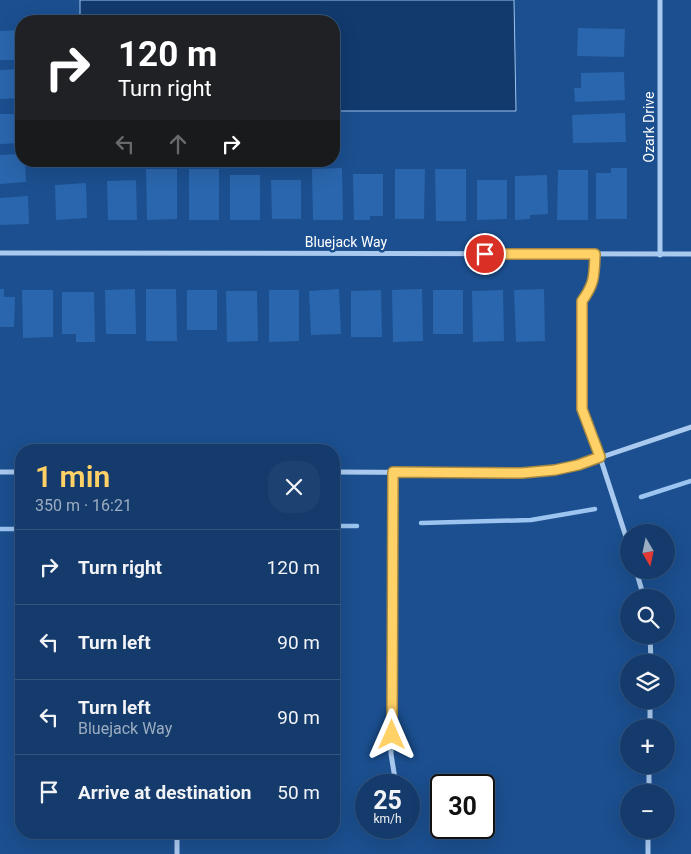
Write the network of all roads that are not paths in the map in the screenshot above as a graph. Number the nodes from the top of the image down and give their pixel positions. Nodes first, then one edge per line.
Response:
1 (660, 0) edge
2 (0, 253) edge
3 (595, 254) junction
4 (691, 254) edge
5 (660, 255) junction
6 (691, 427) edge
7 (600, 457) junction
8 (0, 472) edge
9 (15, 472) edge
10 (340, 472) edge
11 (393, 472) junction
12 (622, 524) edge
13 (394, 774) edge
14 (177, 839) edge
15 (648, 839) edge
16 (177, 854) edge
17 (648, 854) edge

1 - 5 street, Ozark Drive
2 - 3 street, Bluejack Way
3 - 5 street, Bluejack Way
3 - 7 lane
4 - 5 street, Bluejack Way
6 - 7 street
7 - 11 street
7 - 12 street
8 - 9 street
10 - 11 street
11 - 13 street
14 - 16 street
15 - 17 street

